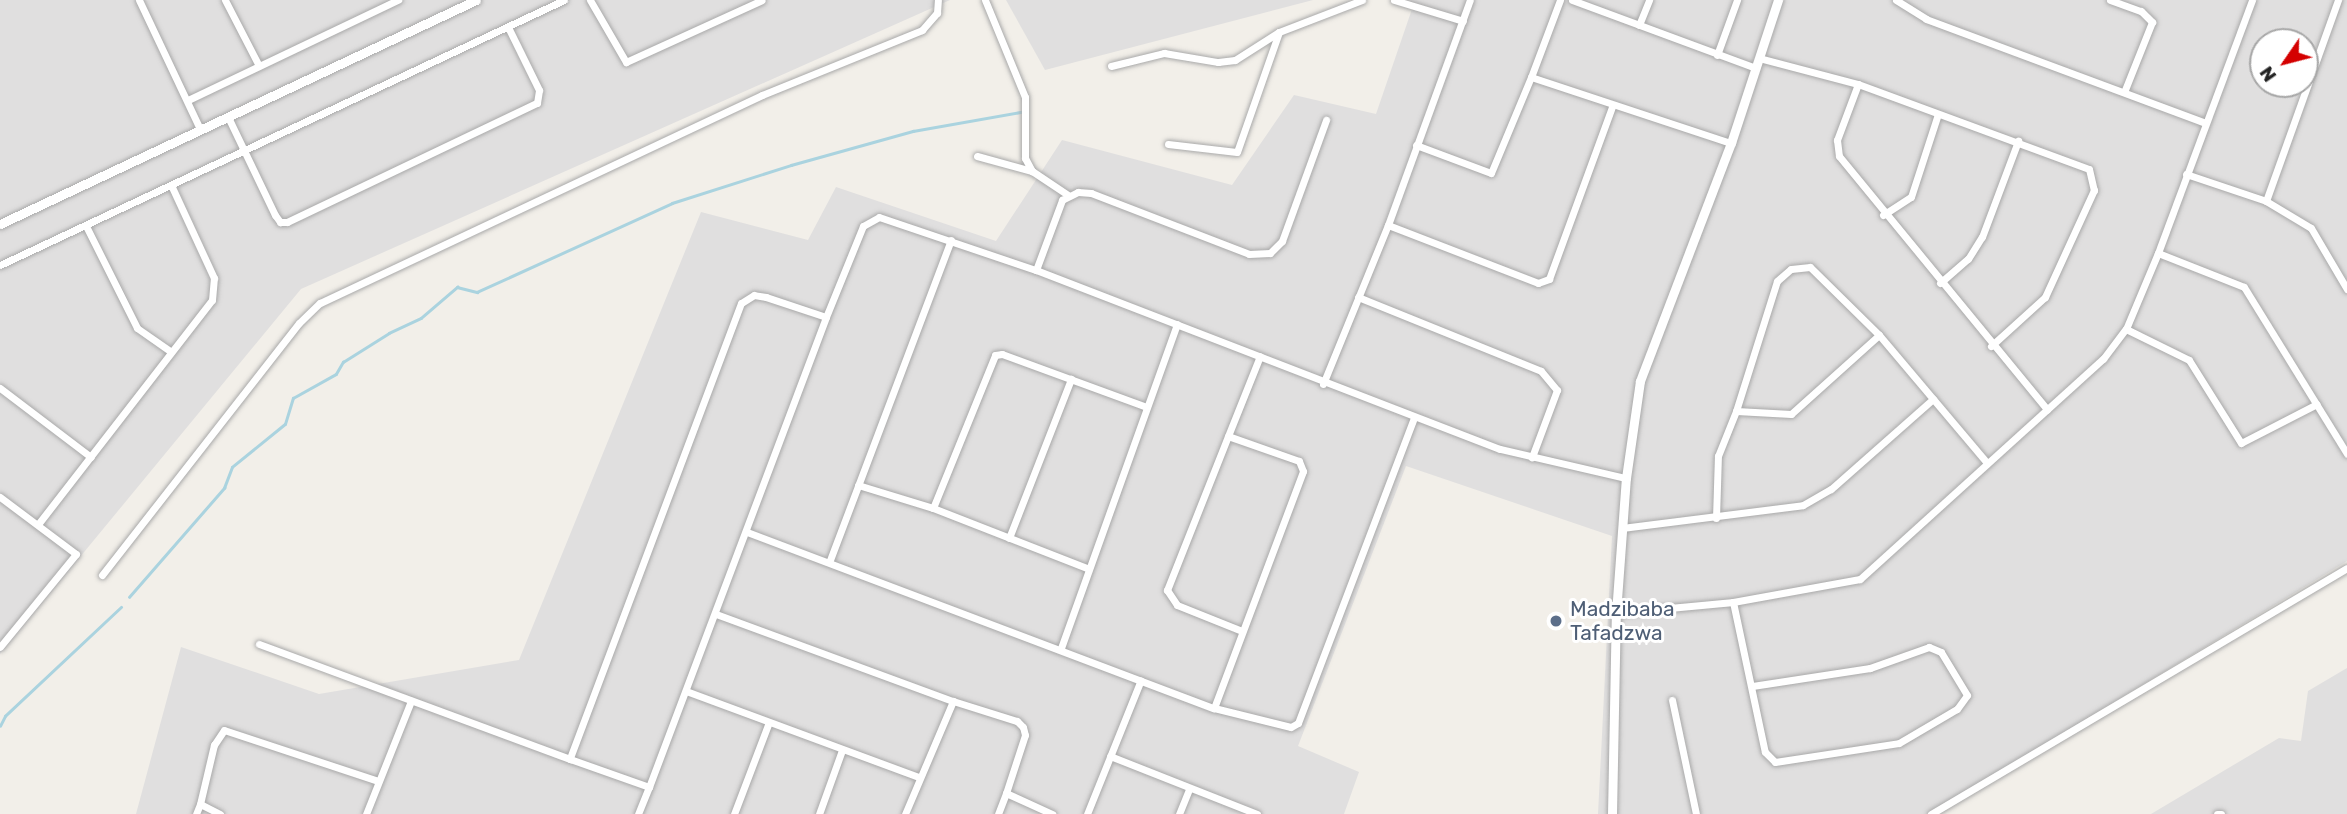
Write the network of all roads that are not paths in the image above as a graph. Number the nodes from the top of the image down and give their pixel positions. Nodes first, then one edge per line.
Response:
1 (139, 0) edge
2 (225, 0) edge
3 (398, 0) edge
4 (476, 0) edge
5 (564, 0) edge
6 (590, 0) edge
7 (762, 0) edge
8 (938, 0) edge
9 (985, 0) edge
10 (1363, 0) edge
11 (1394, 0) edge
12 (1470, 0) edge
13 (1560, 0) edge
14 (1572, 0) edge
15 (1649, 0) edge
16 (1737, 0) edge
17 (1778, 0) edge
18 (1896, 0) edge
19 (2110, 0) edge
20 (2252, 0) edge
21 (2338, 0) edge
22 (1463, 21) junction
23 (1639, 25) junction
24 (509, 29) junction
25 (1279, 32) junction
26 (1717, 55) junction
27 (1759, 58) junction
28 (258, 66) junction
29 (1111, 66) dead end
30 (1756, 68) junction
31 (1531, 77) junction
32 (1858, 84) junction
33 (2125, 90) junction
34 (188, 100) junction
35 (1612, 107) junction
36 (1938, 114) junction
37 (228, 117) junction
38 (1326, 120) dead end
39 (2205, 124) junction
40 (200, 129) junction
41 (2018, 141) junction
42 (1731, 143) junction
43 (1168, 144) dead end
44 (1416, 145) junction
45 (244, 152) junction
46 (977, 156) dead end
47 (1032, 171) junction
48 (2186, 174) junction
49 (172, 187) junction
50 (1068, 195) junction
51 (2266, 201) junction
52 (1883, 215) junction
53 (0, 225) edge
54 (1388, 225) junction
55 (86, 226) junction
56 (951, 240) junction
57 (2158, 253) junction
58 (0, 265) edge
59 (1036, 271) junction
60 (1940, 284) junction
61 (2347, 289) edge
62 (1358, 297) junction
63 (826, 317) junction
64 (1177, 324) junction
65 (2126, 329) junction
66 (1879, 335) junction
67 (1991, 345) junction
68 (170, 351) junction
69 (1260, 356) junction
70 (1071, 379) junction
71 (1323, 384) junction
72 (0, 388) edge
73 (1933, 399) junction
74 (2317, 404) junction
75 (1147, 407) junction
76 (2047, 409) junction
77 (1736, 411) junction
78 (1414, 418) junction
79 (1228, 436) junction
80 (2347, 454) edge
81 (91, 457) junction
82 (1532, 457) junction
83 (1987, 463) junction
84 (1626, 478) junction
85 (858, 485) junction
86 (0, 497) edge
87 (933, 508) junction
88 (1716, 518) junction
89 (39, 523) junction
90 (1622, 528) junction
91 (747, 532) junction
92 (1009, 538) junction
93 (830, 560) junction
94 (1087, 568) junction
95 (2347, 568) edge
96 (102, 575) dead end
97 (1733, 602) junction
98 (1616, 613) junction
99 (716, 614) junction
100 (1242, 631) junction
101 (259, 644) dead end
102 (0, 647) edge
103 (1061, 648) junction
104 (1141, 680) junction
105 (1752, 687) junction
106 (686, 691) junction
107 (1672, 699) dead end
108 (411, 701) junction
109 (953, 701) junction
110 (1214, 708) junction
111 (769, 722) junction
112 (842, 750) junction
113 (1110, 756) junction
114 (570, 759) junction
115 (919, 777) junction
116 (378, 780) junction
117 (649, 787) junction
118 (1189, 789) junction
119 (1006, 793) junction
120 (200, 804) junction
121 (197, 814) edge
122 (220, 814) edge
123 (366, 814) edge
124 (638, 814) edge
125 (734, 814) edge
126 (819, 814) edge
127 (905, 814) edge
128 (998, 814) edge
129 (1052, 814) edge
130 (1087, 814) edge
131 (1179, 814) edge
132 (1257, 814) edge
133 (1612, 814) edge
134 (1696, 814) edge
135 (1931, 814) edge

1 - 34 street
2 - 28 street
3 - 28 street
4 - 37 street
5 - 24 street
6 - 7 street
8 - 96 street
9 - 47 street
10 - 25 street
11 - 22 street
12 - 22 street
13 - 31 street
14 - 23 street
15 - 23 street
16 - 26 street
17 - 27 street
18 - 33 street
19 - 33 street
20 - 39 street
21 - 51 street
22 - 44 street
23 - 26 street
24 - 45 street
24 - 45 street
25 - 29 street
25 - 43 street
26 - 30 street
27 - 30 street
27 - 32 street
28 - 34 street
30 - 42 street
31 - 35 street
31 - 44 street
32 - 36 street
32 - 52 street
33 - 39 street
34 - 40 street
35 - 42 street
35 - 54 street
36 - 41 street
36 - 52 street
37 - 40 street
37 - 45 street
38 - 50 street
39 - 48 street
40 - 53 street
41 - 60 street
41 - 67 street
42 - 84 street
44 - 54 street
45 - 49 street
46 - 47 street
47 - 50 street
48 - 51 street
48 - 57 street
49 - 55 street
49 - 68 street
50 - 59 street
51 - 61 street
52 - 60 street
54 - 62 street
55 - 58 street
55 - 68 street
56 - 59 street
56 - 63 street
56 - 85 street
57 - 65 street
57 - 74 street
59 - 64 street
60 - 67 street
62 - 71 street
62 - 82 street
63 - 91 street
63 - 114 street
64 - 69 street
64 - 75 street
65 - 74 street
65 - 76 street
66 - 73 street
66 - 77 street
66 - 77 street
67 - 76 street
68 - 81 street
69 - 71 street
69 - 79 street
70 - 75 street
70 - 87 street
70 - 92 street
71 - 78 street
72 - 81 street
73 - 83 street
73 - 88 street
74 - 80 street
75 - 94 street
76 - 83 street
77 - 88 street
78 - 82 street
78 - 110 street
79 - 100 street
79 - 100 street
81 - 89 street
82 - 84 street
83 - 97 street
84 - 90 street
85 - 87 street
85 - 93 street
86 - 89 street
87 - 92 street
88 - 90 street
89 - 102 street
90 - 98 street
91 - 93 street
91 - 99 street
92 - 94 street
93 - 103 street
94 - 103 street
95 - 135 street
97 - 98 street
97 - 105 street
98 - 133 street
99 - 106 street
99 - 109 street
100 - 110 street
101 - 108 street
103 - 104 street
104 - 110 street
104 - 113 street
105 - 105 street
106 - 111 street
106 - 117 street
107 - 134 street
108 - 114 street
108 - 116 street
109 - 115 street
109 - 119 street
111 - 112 street
111 - 125 street
112 - 115 street
112 - 126 street
113 - 118 street
113 - 130 street
114 - 117 street
115 - 127 street
116 - 120 street
116 - 123 street
117 - 124 street
118 - 131 street
118 - 132 street
119 - 128 street
119 - 129 street
120 - 121 street
120 - 122 street

